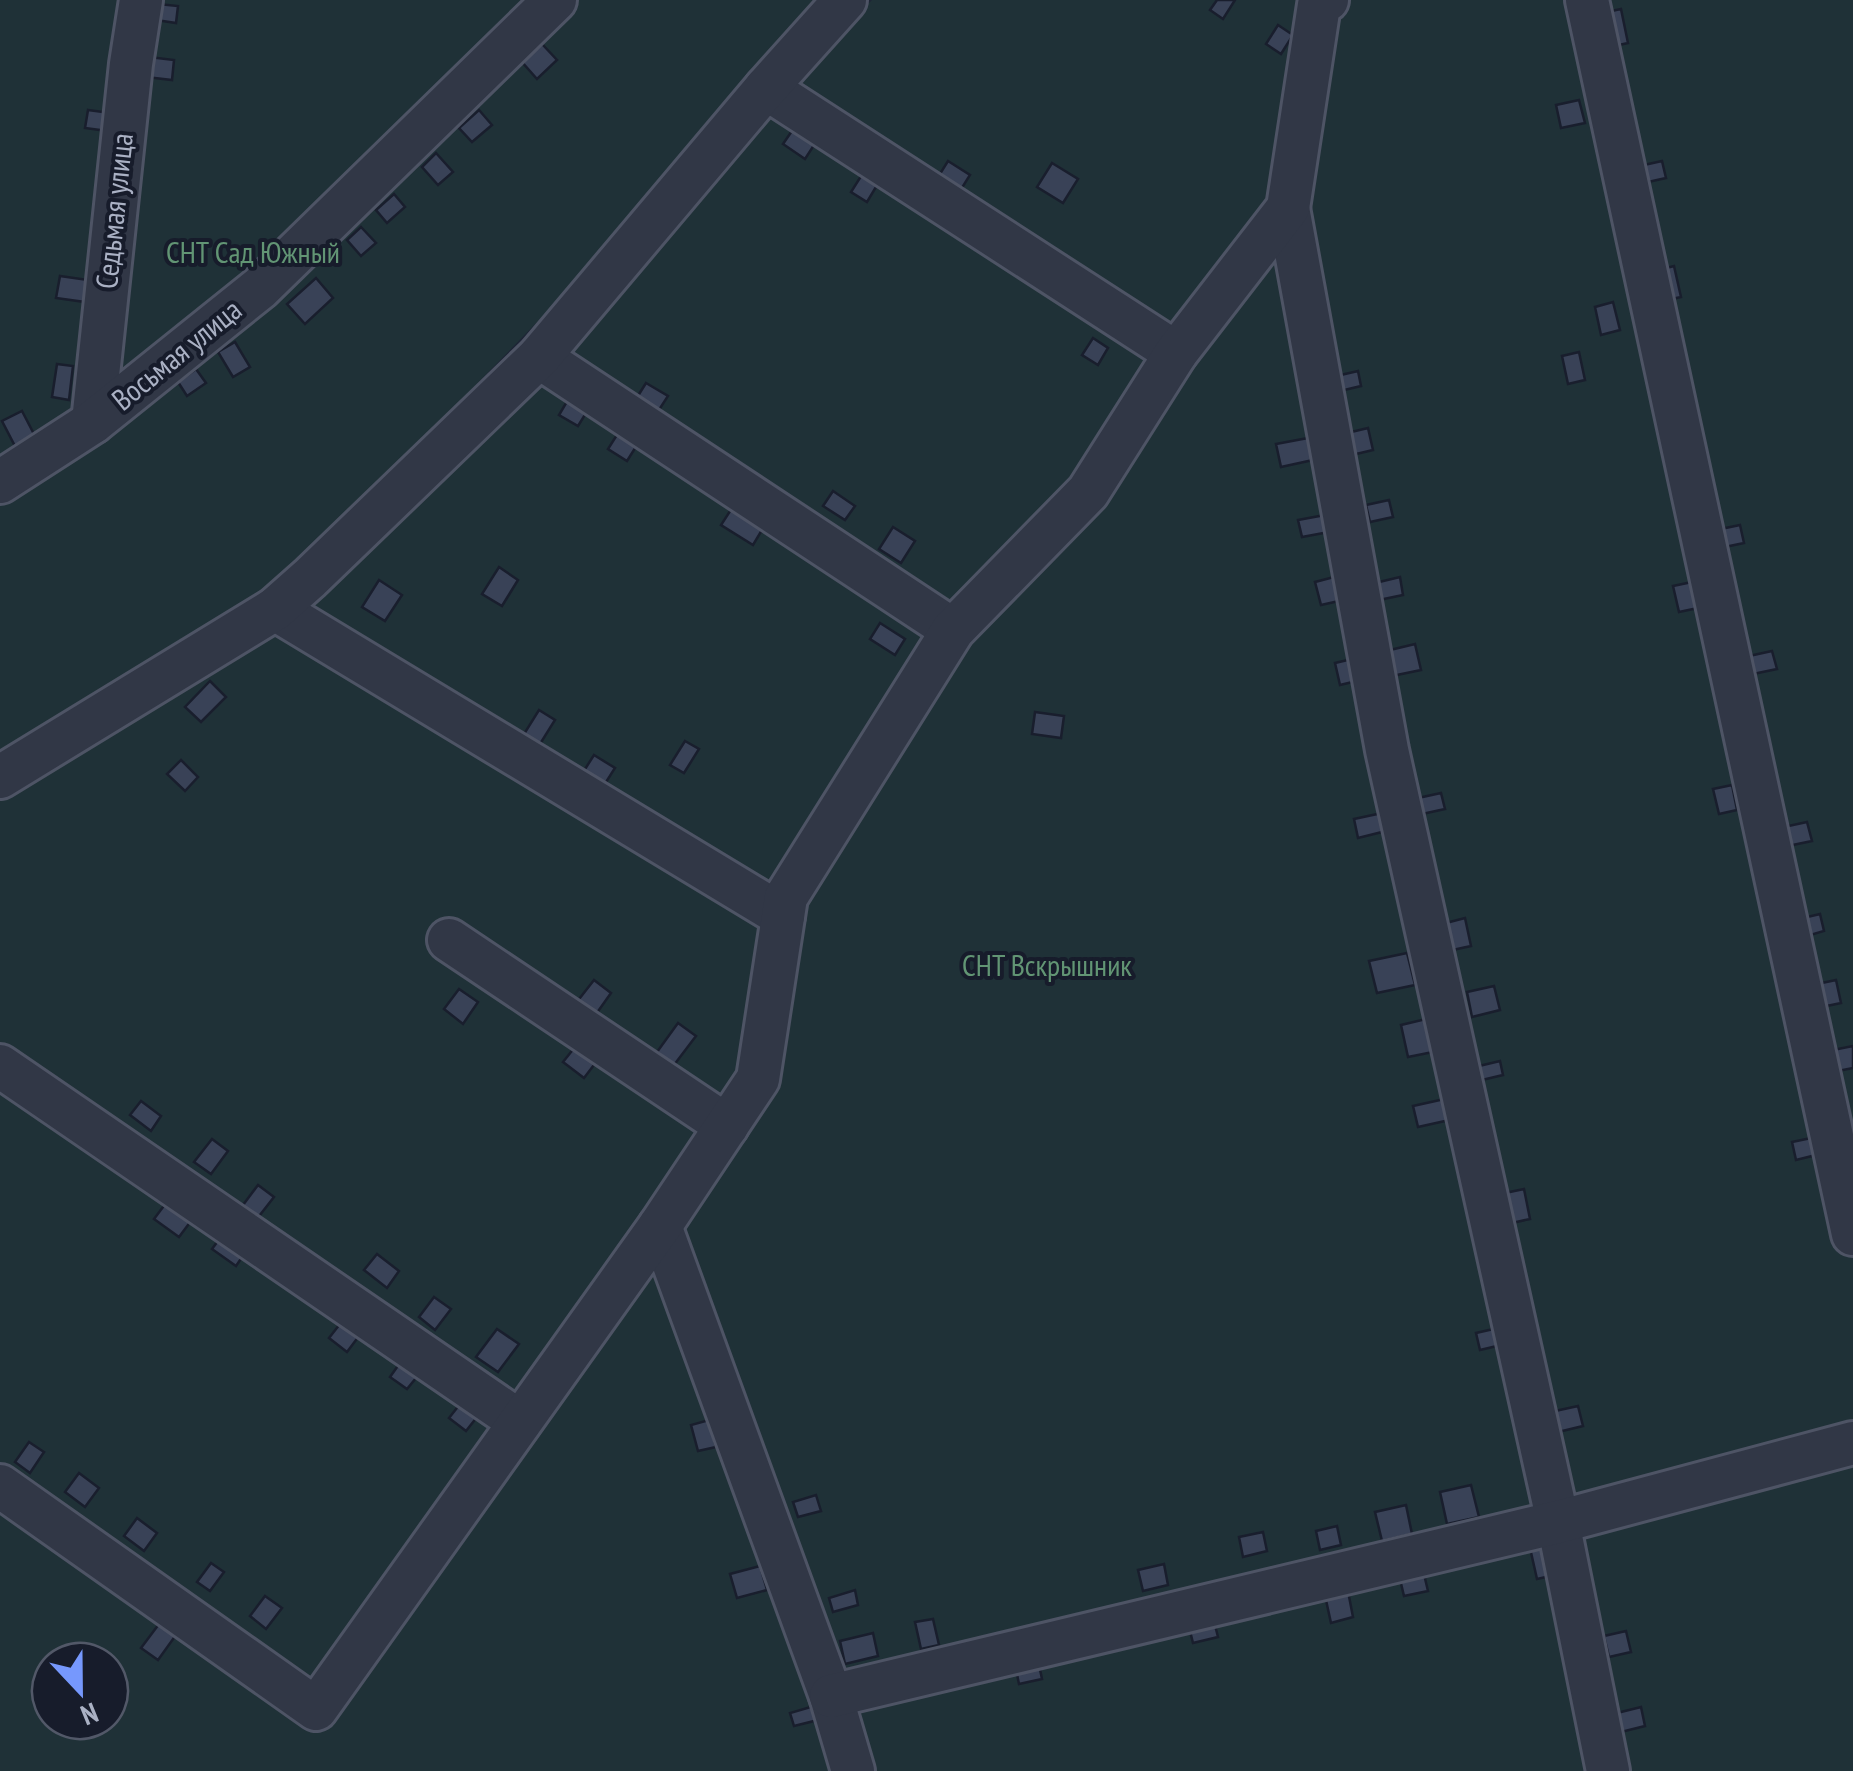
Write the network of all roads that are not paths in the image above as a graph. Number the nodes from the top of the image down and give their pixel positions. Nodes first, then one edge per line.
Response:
1 (141, 0) edge
2 (554, 0) edge
3 (845, 0) edge
4 (1587, 0) edge
5 (1318, 2) edge
6 (766, 88) junction
7 (1288, 208) junction
8 (1176, 352) junction
9 (539, 357) junction
10 (93, 422) junction
11 (0, 482) edge
12 (275, 609) junction
13 (952, 630) junction
14 (0, 777) edge
15 (783, 916) junction
16 (449, 940) dead end
17 (0, 1066) edge
18 (727, 1126) junction
19 (660, 1226) junction
20 (1853, 1234) edge
21 (520, 1422) junction
22 (1853, 1443) edge
23 (0, 1486) edge
24 (1558, 1522) junction
25 (831, 1696) junction
26 (853, 1771) edge
27 (1608, 1771) edge

1 - 10 street, Седьмая улица
2 - 10 street, Восьмая улица
3 - 6 street
4 - 20 street
5 - 7 street
6 - 8 street
6 - 9 street
7 - 8 street
7 - 24 street
8 - 13 street
9 - 12 street
9 - 13 street
10 - 11 street, Восьмая улица
12 - 14 street
12 - 15 street
13 - 15 street
15 - 18 street
16 - 18 street
17 - 21 street
18 - 19 street
19 - 21 street
19 - 25 street
21 - 23 street
22 - 24 street
24 - 25 street
24 - 27 street
25 - 26 street

